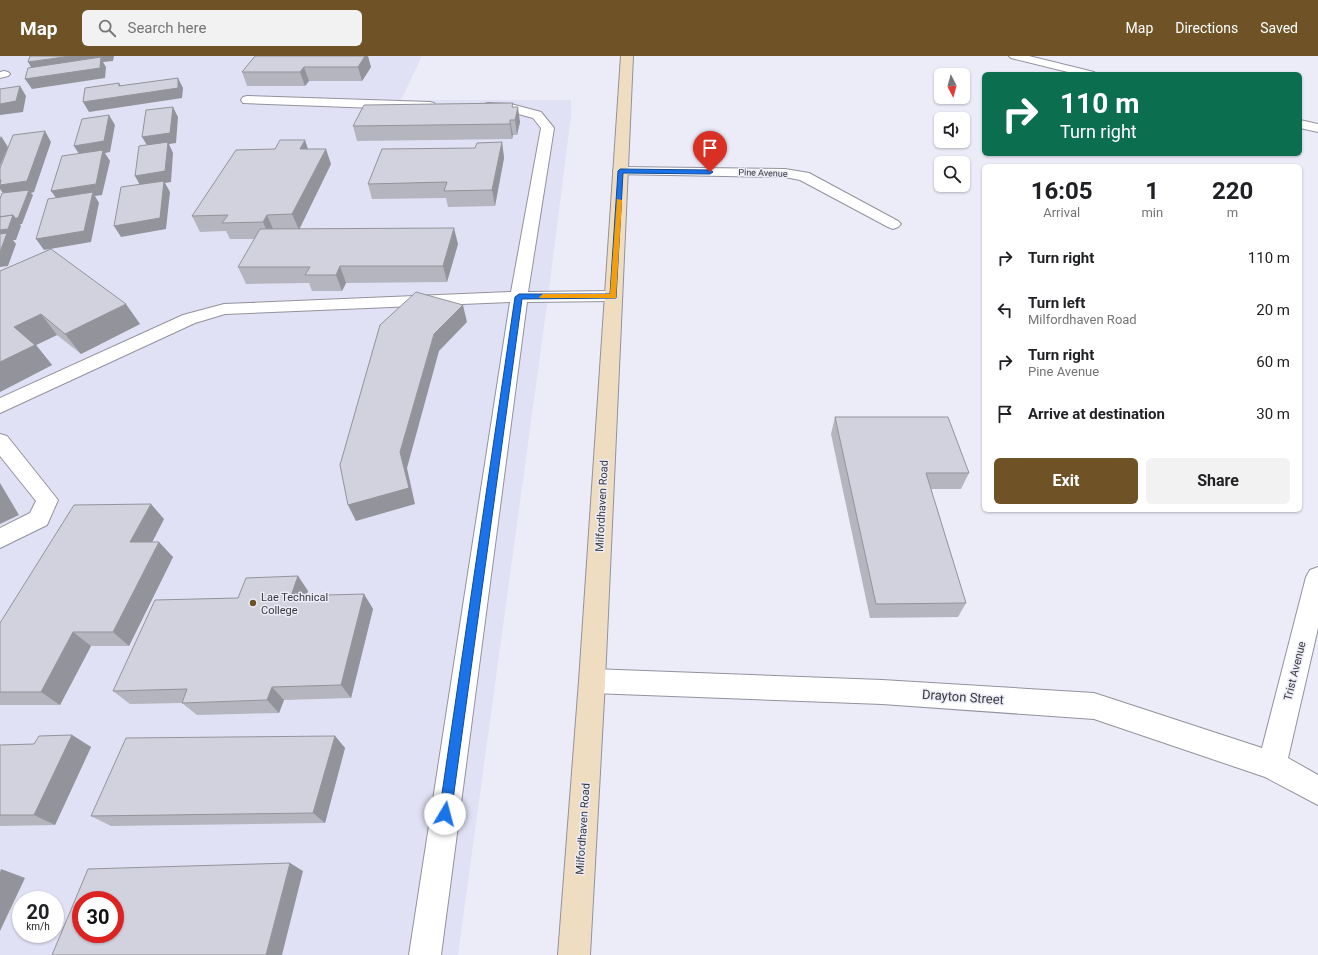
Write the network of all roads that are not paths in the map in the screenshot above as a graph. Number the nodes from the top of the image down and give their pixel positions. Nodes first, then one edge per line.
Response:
1 (627, 56) edge
2 (1015, 56) edge
3 (1082, 72) edge
4 (247, 100) dead end
5 (441, 106) edge
6 (472, 107) edge
7 (1302, 124) edge
8 (1318, 128) edge
9 (620, 171) junction
10 (893, 224) dead end
11 (613, 296) junction
12 (519, 297) junction
13 (0, 406) edge
14 (0, 441) edge
15 (0, 540) edge
16 (1318, 577) edge
17 (592, 681) junction
18 (1272, 765) junction
19 (1318, 791) edge
20 (425, 955) edge
21 (574, 955) edge

1 - 9 main road, Milfordhaven Road
2 - 3 street
4 - 5 street
6 - 12 street
7 - 8 street
9 - 10 street, Pine Avenue
9 - 11 main road, Milfordhaven Road
11 - 12 street
11 - 17 main road, Milfordhaven Road
12 - 13 street
12 - 20 street
14 - 15 street
16 - 18 street, Trist Avenue
17 - 18 street, Drayton Street
17 - 21 main road, Milfordhaven Road
18 - 19 street, Drayton Street

